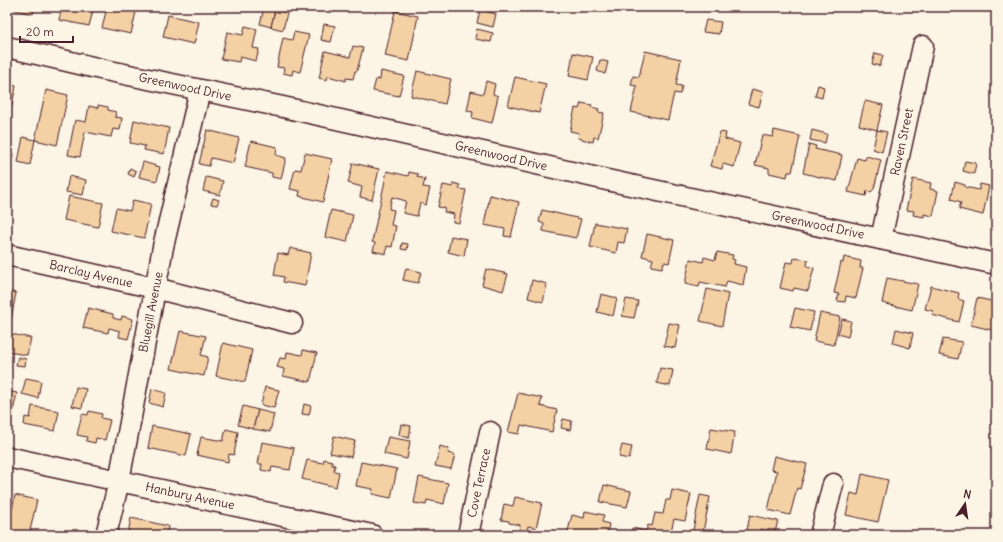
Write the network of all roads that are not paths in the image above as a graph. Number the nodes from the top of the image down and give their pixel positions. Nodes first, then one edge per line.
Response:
1 (923, 46) dead end
2 (7, 47) edge
3 (200, 90) junction
4 (881, 239) junction
5 (7, 255) edge
6 (996, 264) edge
7 (155, 288) junction
8 (292, 323) dead end
9 (490, 432) dead end
10 (7, 456) edge
11 (119, 481) junction
12 (833, 484) dead end
13 (106, 535) edge
14 (372, 535) edge
15 (468, 535) edge
16 (820, 535) edge

1 - 4 street, Raven Street
2 - 3 street, Greenwood Drive
3 - 4 street, Greenwood Drive
3 - 7 street, Bluegill Avenue
4 - 6 street, Greenwood Drive
5 - 7 street, Barclay Avenue
7 - 8 street, Barclay Avenue
7 - 11 street, Bluegill Avenue
9 - 15 street, Cove Terrace
10 - 11 street, Hanbury Avenue
11 - 13 street, Bluegill Avenue
11 - 14 street, Hanbury Avenue
12 - 16 street

